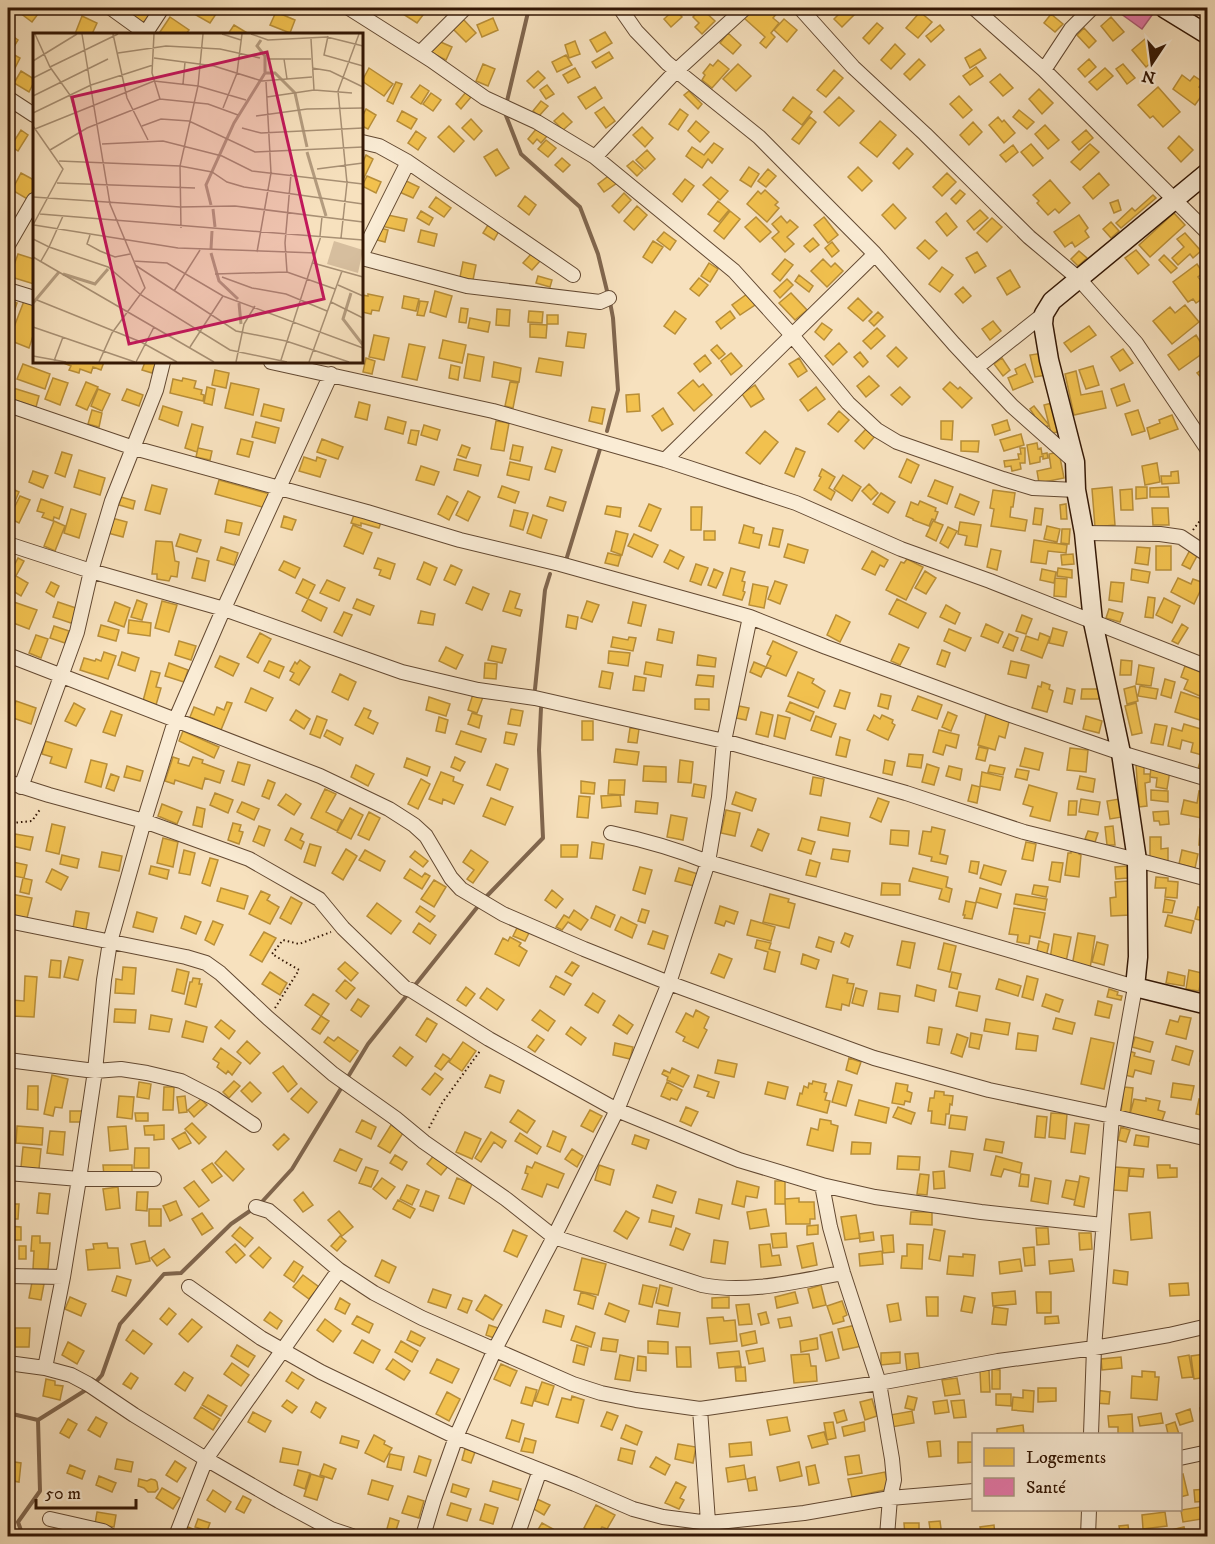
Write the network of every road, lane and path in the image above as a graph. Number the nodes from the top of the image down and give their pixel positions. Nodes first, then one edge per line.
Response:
1 (111, 8) edge
2 (162, 8) edge
3 (349, 8) edge
4 (465, 8) edge
5 (620, 8) edge
6 (745, 8) edge
7 (800, 8) edge
8 (974, 8) edge
9 (1092, 8) edge
10 (1164, 8) edge
11 (145, 33) edge
12 (147, 33) edge
13 (1208, 35) edge
14 (420, 53) junction
15 (1044, 70) junction
16 (676, 71) junction
17 (8, 98) edge
18 (33, 114) edge
19 (363, 142) edge
20 (595, 157) junction
21 (408, 162) junction
22 (1208, 172) edge
23 (33, 201) edge
24 (1174, 201) junction
25 (11, 227) edge
26 (1208, 233) edge
27 (8, 245) edge
28 (363, 254) edge
29 (875, 254) junction
30 (363, 256) edge
31 (573, 274) dead end
32 (1079, 279) junction
33 (8, 290) edge
34 (33, 298) edge
35 (609, 298) dead end
36 (1044, 314) junction
37 (791, 334) junction
38 (163, 363) edge
39 (276, 363) edge
40 (976, 368) junction
41 (330, 374) junction
42 (8, 405) edge
43 (134, 448) junction
44 (1208, 450) edge
45 (664, 460) junction
46 (1075, 462) junction
47 (279, 488) junction
48 (1076, 490) junction
49 (1208, 510) edge
50 (1084, 533) junction
51 (1186, 540) junction
52 (8, 544) edge
53 (1208, 555) edge
54 (91, 571) junction
55 (224, 609) junction
56 (750, 617) junction
57 (1093, 622) junction
58 (8, 655) edge
59 (1208, 667) edge
60 (60, 676) junction
61 (175, 721) junction
62 (724, 741) junction
63 (1121, 753) junction
64 (1208, 779) edge
65 (8, 782) edge
66 (21, 787) junction
67 (49, 795) junction
68 (144, 821) junction
69 (12, 823) dead end
70 (611, 833) dead end
71 (1137, 860) junction
72 (708, 862) junction
73 (1208, 879) edge
74 (8, 921) edge
75 (343, 928) junction
76 (110, 942) junction
77 (669, 983) junction
78 (1135, 987) junction
79 (1208, 1005) edge
80 (268, 1018) junction
81 (489, 1039) junction
82 (8, 1060) edge
83 (95, 1071) junction
84 (617, 1110) junction
85 (1112, 1116) junction
86 (254, 1125) dead end
87 (1208, 1139) edge
88 (424, 1142) junction
89 (8, 1173) edge
90 (80, 1179) junction
91 (154, 1179) dead end
92 (822, 1185) junction
93 (256, 1207) dead end
94 (1103, 1225) junction
95 (554, 1237) junction
96 (339, 1270) junction
97 (843, 1273) junction
98 (8, 1276) edge
99 (63, 1277) junction
100 (189, 1287) dead end
101 (1208, 1326) edge
102 (1094, 1348) junction
103 (495, 1349) junction
104 (282, 1350) junction
105 (8, 1363) edge
106 (45, 1368) junction
107 (879, 1383) junction
108 (700, 1409) junction
109 (1091, 1433) edge
110 (456, 1437) junction
111 (1208, 1452) edge
112 (1182, 1458) edge
113 (207, 1459) junction
114 (540, 1470) junction
115 (972, 1491) edge
116 (890, 1498) junction
117 (1089, 1511) edge
118 (50, 1519) dead end
119 (709, 1530) edge
120 (111, 1536) edge
121 (176, 1536) edge
122 (352, 1536) edge
123 (423, 1536) edge
124 (517, 1536) edge
125 (887, 1536) edge
126 (1088, 1536) edge

1 - 11 street
2 - 12 street
3 - 14 street
4 - 14 street
5 - 16 street
6 - 16 street
7 - 32 street
8 - 15 street
9 - 15 street
10 - 13 street
14 - 20 street
15 - 24 street
16 - 20 street
16 - 29 street
17 - 18 street
19 - 21 street
20 - 37 street
21 - 28 street
21 - 31 street
22 - 24 street
23 - 25 street
24 - 26 street
24 - 32 street
25 - 27 street
29 - 37 street
29 - 40 street
30 - 35 street
32 - 36 street
32 - 44 street
33 - 34 street
36 - 40 street
36 - 46 street
37 - 45 street
37 - 48 street
38 - 43 street
39 - 41 street
40 - 46 street
41 - 45 street
41 - 47 street
42 - 43 street
43 - 47 street
43 - 54 street
45 - 57 street
46 - 48 street
47 - 55 street
47 - 56 street
48 - 50 street
49 - 51 path
50 - 51 street
50 - 57 street
51 - 53 street
52 - 54 street
54 - 55 street
54 - 60 street
55 - 61 street
55 - 62 street
56 - 62 street
56 - 63 street
57 - 59 street
57 - 63 street
58 - 60 street
60 - 61 street
60 - 66 street
61 - 68 street
61 - 77 street
62 - 71 street
62 - 72 street
63 - 64 street
63 - 71 street
65 - 66 street
66 - 67 street
67 - 68 street
67 - 69 path
68 - 75 street
68 - 76 street
70 - 72 street
71 - 73 street
71 - 78 street
72 - 77 street
72 - 78 street
74 - 76 street
75 - 80 path
75 - 81 street
76 - 80 street
76 - 83 street
77 - 84 street
77 - 85 street
78 - 79 street
78 - 85 street
80 - 88 street
81 - 84 street
81 - 88 path
82 - 83 street
83 - 86 street
83 - 90 street
84 - 92 street
84 - 95 street
85 - 87 street
85 - 94 street
88 - 95 street
89 - 90 street
90 - 91 street
90 - 99 street
92 - 94 street
92 - 97 street
93 - 96 street
94 - 102 street
95 - 97 street
95 - 103 street
96 - 103 street
96 - 104 street
97 - 107 street
98 - 99 street
99 - 106 street
100 - 104 street
101 - 102 street
102 - 107 street
102 - 109 street
103 - 108 street
103 - 110 street
104 - 110 street
104 - 113 street
105 - 106 street
106 - 113 street
107 - 108 street
107 - 116 street
108 - 119 street
110 - 114 street
110 - 123 street
111 - 112 street
113 - 121 street
113 - 122 street
114 - 119 street
114 - 124 street
115 - 116 street
116 - 119 street
116 - 125 street
117 - 126 street
118 - 120 street

